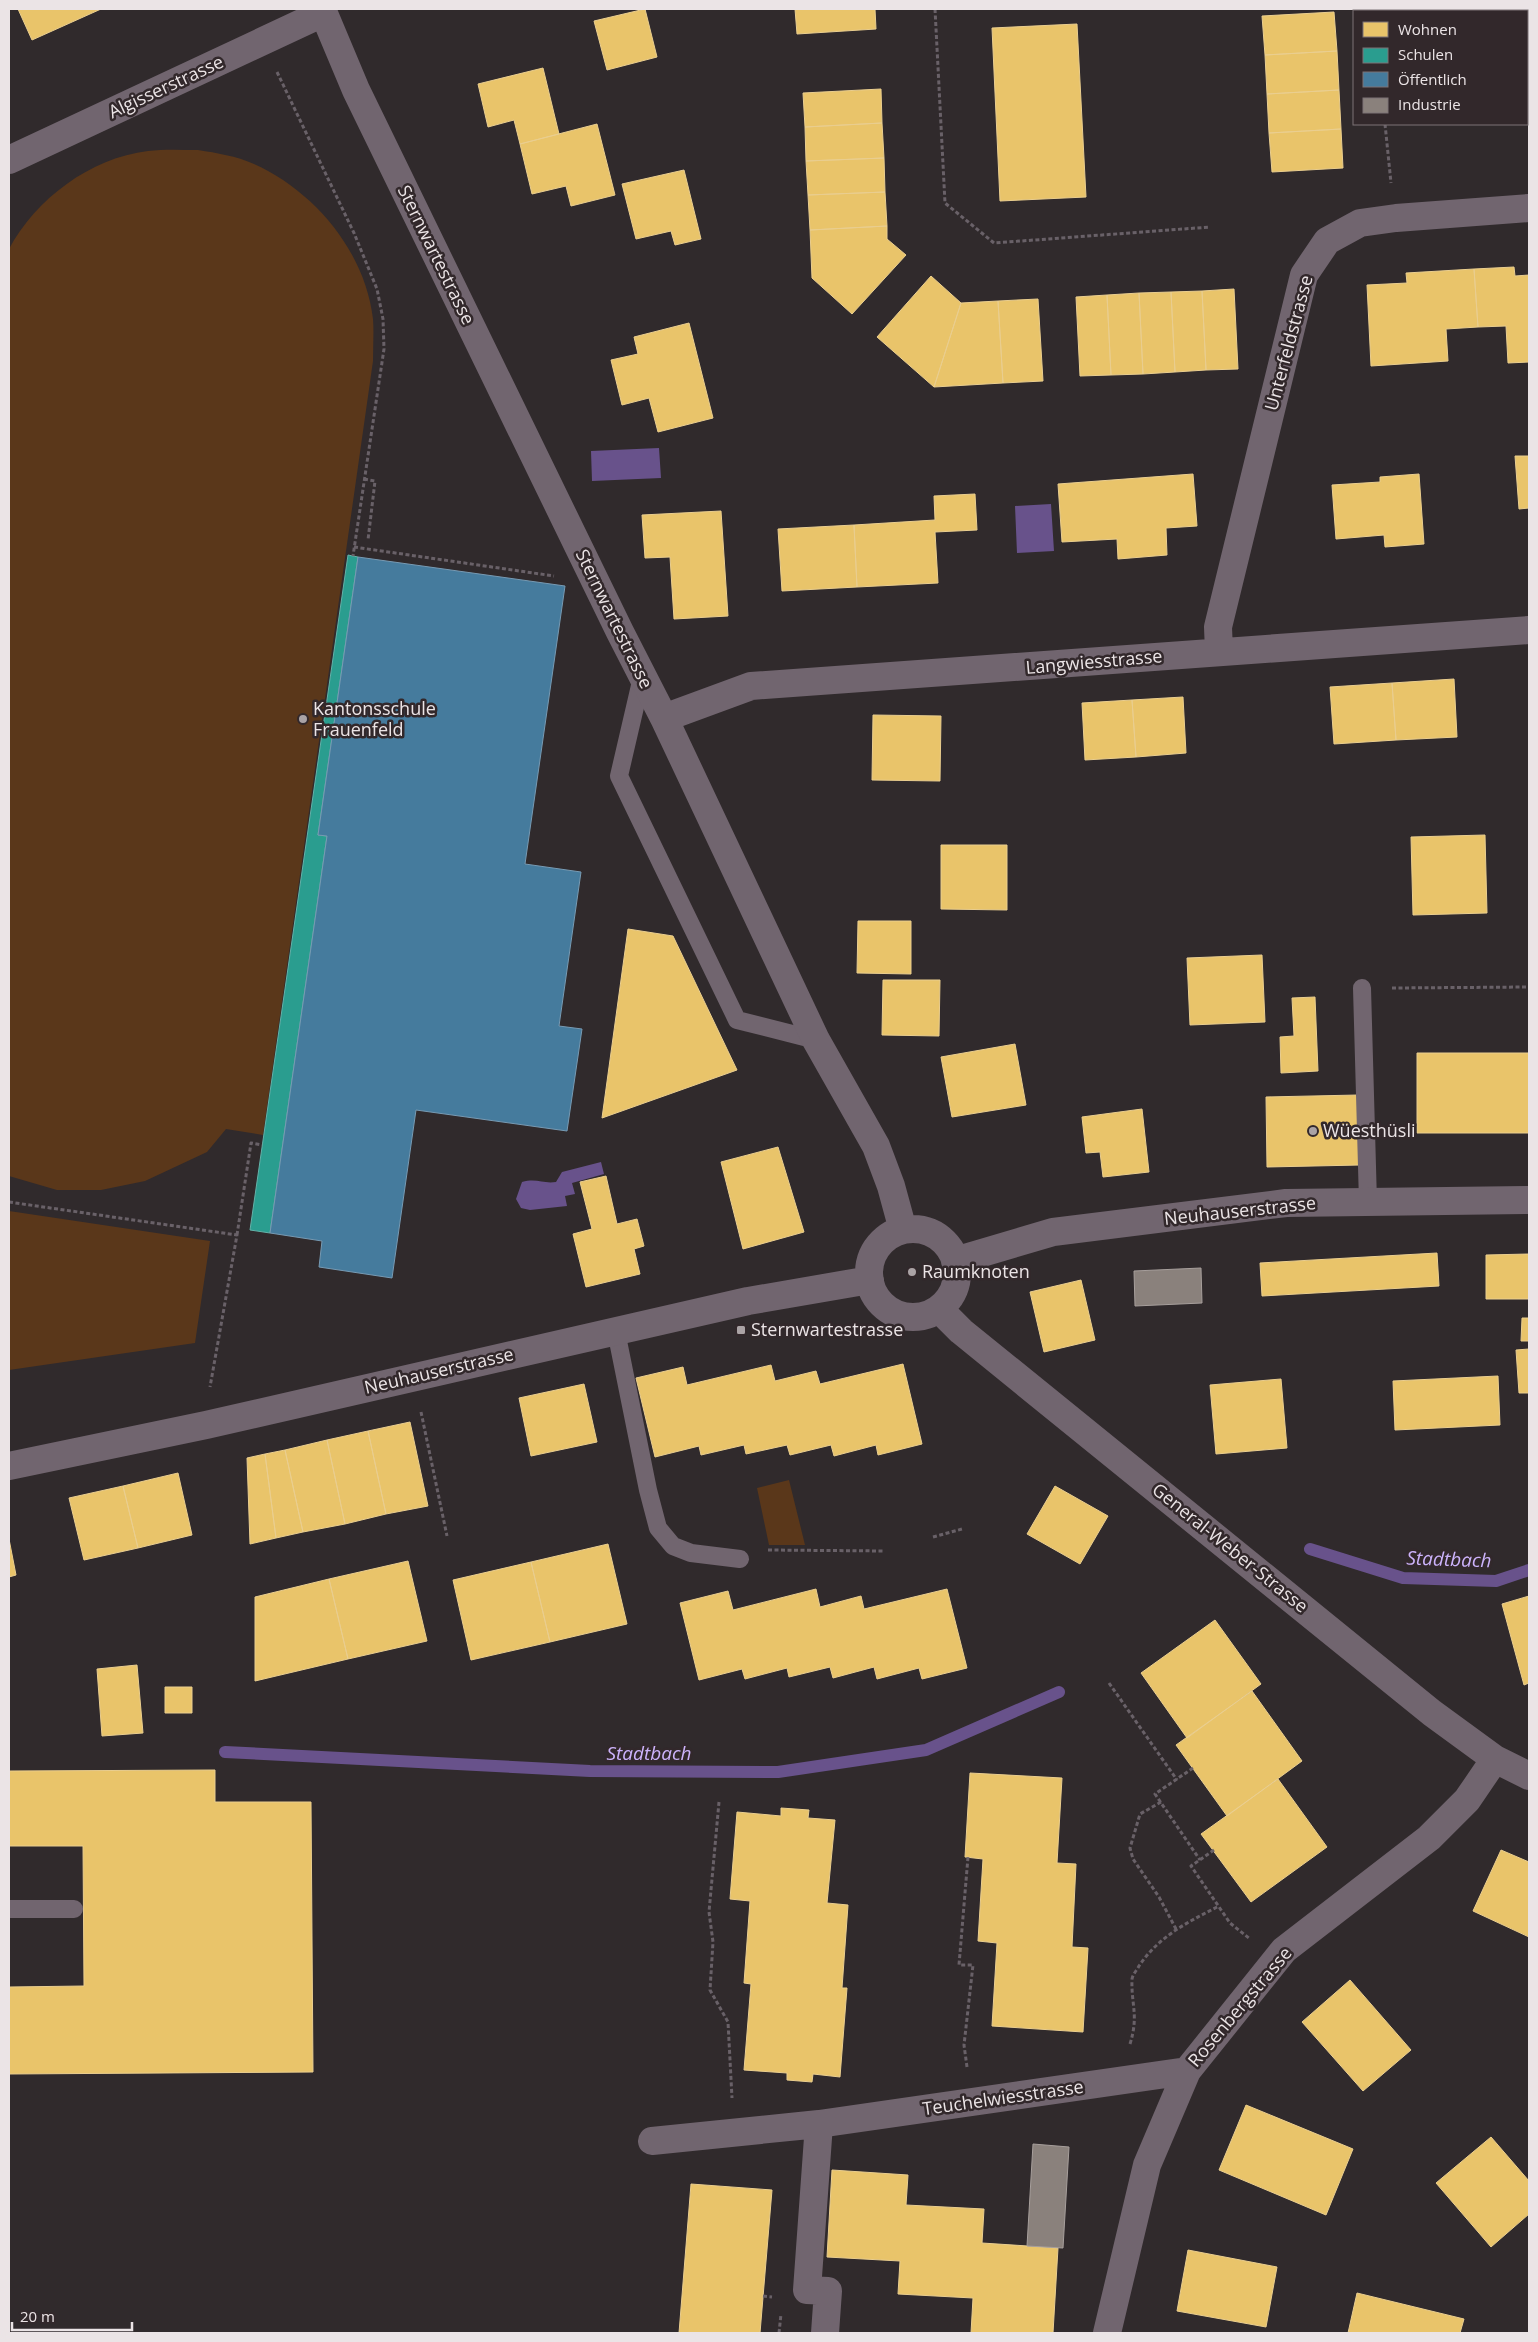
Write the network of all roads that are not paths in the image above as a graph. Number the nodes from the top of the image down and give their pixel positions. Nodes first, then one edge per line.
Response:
1 (322, 11) edge
2 (9, 160) edge
3 (1529, 208) edge
4 (1529, 630) edge
5 (1219, 652) junction
6 (642, 677) junction
7 (664, 718) junction
8 (1362, 988) road end
9 (816, 1040) junction
10 (1529, 1200) edge
11 (1368, 1202) junction
12 (903, 1230) junction
13 (955, 1261) junction
14 (870, 1280) junction
15 (939, 1308) junction
16 (616, 1331) junction
17 (9, 1466) edge
18 (740, 1559) road end
19 (1496, 1759) junction
20 (1529, 1776) edge
21 (9, 1909) edge
22 (74, 1909) dead end
23 (1187, 2071) junction
24 (819, 2124) junction
25 (652, 2140) dead end
26 (824, 2333) edge
27 (1107, 2333) edge

1 - 2 street, Algisserstrasse
1 - 6 street, Sternwartestrasse
3 - 5 street, Unterfeldstrasse
4 - 5 street, Langwiesstrasse
5 - 7 street, Langwiesstrasse
6 - 7 street, Sternwartestrasse
6 - 9 lane
7 - 9 street, Sternwartestrasse
8 - 11 lane
9 - 12 street, Sternwartestrasse
10 - 11 street, Neuhauserstrasse
11 - 13 street, Neuhauserstrasse
12 - 13 street
12 - 14 street
13 - 15 street
14 - 15 street
14 - 16 street, Neuhauserstrasse
15 - 19 street, General-Weber-Strasse
16 - 17 street, Neuhauserstrasse
16 - 18 lane
19 - 20 street, General-Weber-Strasse
19 - 23 street, Rosenbergstrasse
21 - 22 lane
23 - 24 street, Teuchelwiesstrasse
23 - 27 street, Rosenbergstrasse
24 - 25 street, Teuchelwiesstrasse
24 - 26 street

